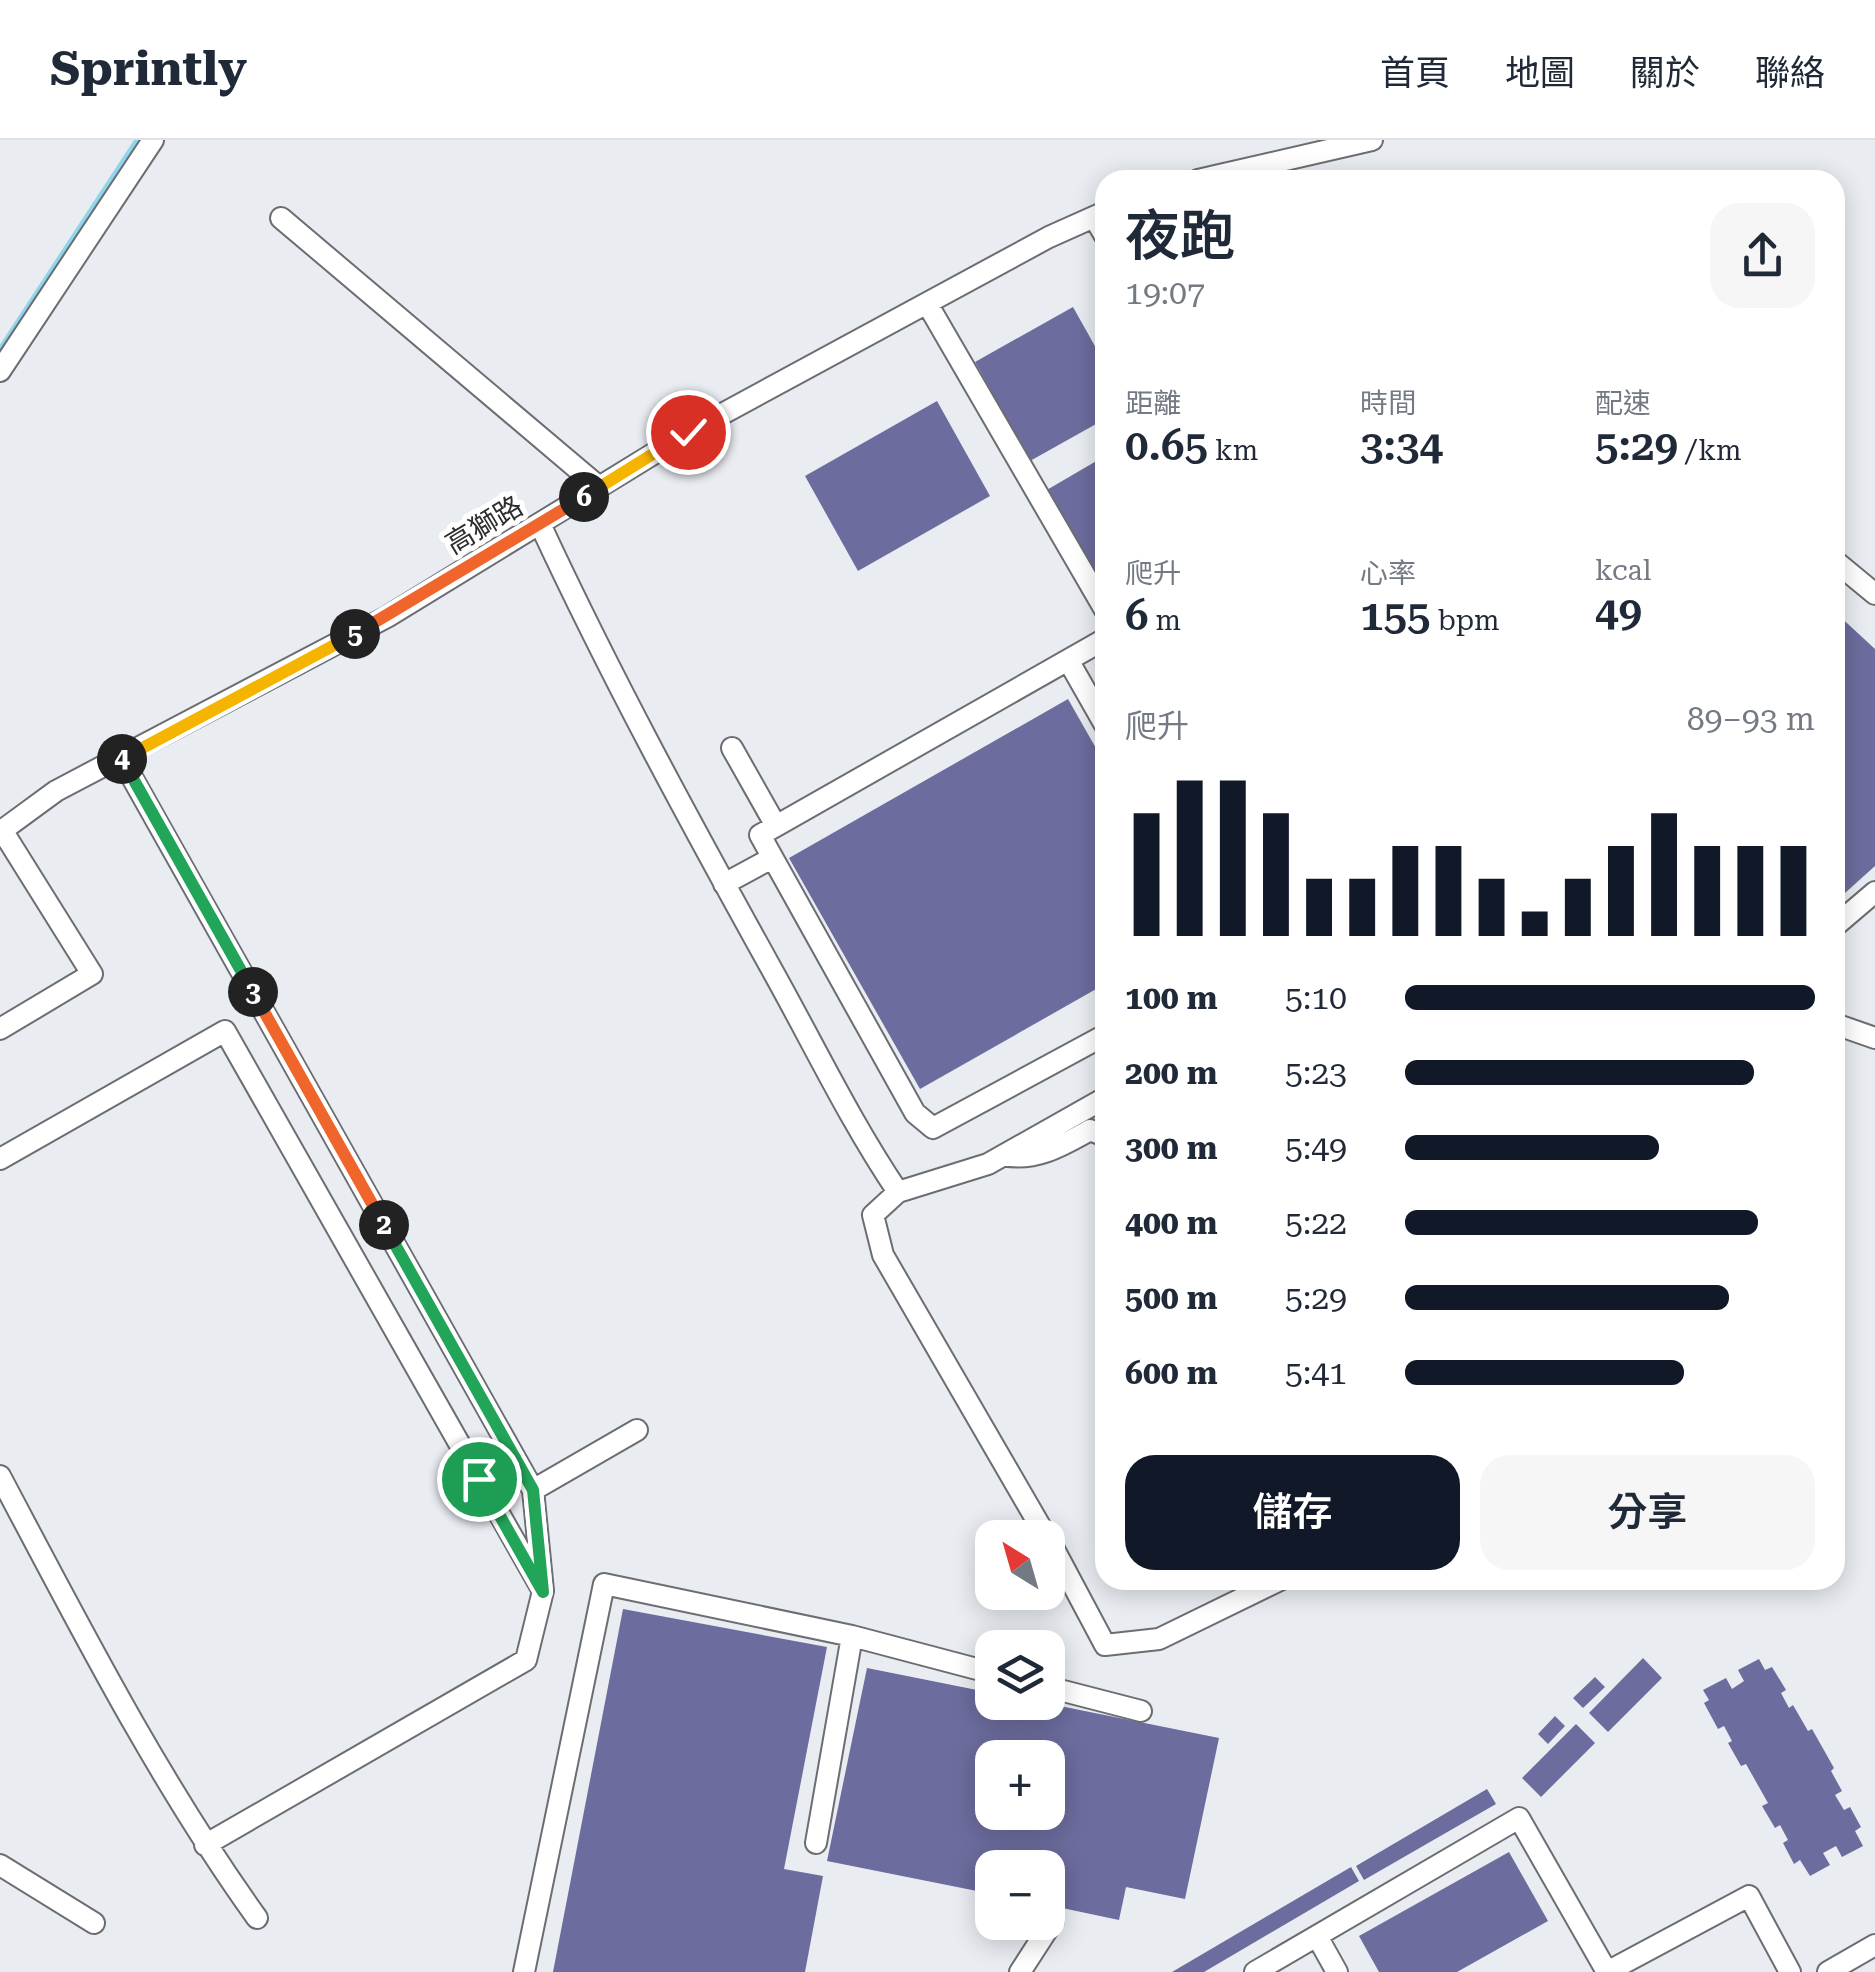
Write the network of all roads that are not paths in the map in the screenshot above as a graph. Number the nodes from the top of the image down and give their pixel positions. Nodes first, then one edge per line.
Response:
1 (153, 140) edge
2 (1372, 140) edge
3 (1242, 170) edge
4 (1095, 217) edge
5 (281, 218) dead end
6 (928, 306) junction
7 (0, 370) edge
8 (599, 487) junction
9 (540, 524) junction
10 (1845, 568) edge
11 (1095, 593) edge
12 (1875, 594) edge
13 (1095, 645) edge
14 (1068, 660) junction
15 (1095, 707) edge
16 (732, 748) dead end
17 (120, 756) junction
18 (776, 826) junction
19 (1, 831) edge
20 (772, 858) junction
21 (724, 884) junction
22 (1875, 892) edge
23 (1845, 918) edge
24 (1845, 1028) edge
25 (0, 1029) edge
26 (1875, 1038) edge
27 (1095, 1039) edge
28 (1095, 1104) edge
29 (1095, 1132) edge
30 (1004, 1154) junction
31 (0, 1159) edge
32 (898, 1192) junction
33 (637, 1430) dead end
34 (0, 1476) edge
35 (533, 1490) junction
36 (1037, 1520) edge
37 (1065, 1571) edge
38 (1260, 1590) edge
39 (543, 1592) junction
40 (852, 1636) junction
41 (975, 1669) edge
42 (1065, 1691) edge
43 (1141, 1711) dead end
44 (816, 1843) dead end
45 (205, 1846) junction
46 (0, 1866) edge
47 (257, 1918) dead end
48 (94, 1923) dead end
49 (1318, 1938) junction
50 (1041, 1940) edge
51 (1875, 1945) edge
52 (524, 1972) edge
53 (1020, 1972) edge
54 (1255, 1972) edge
55 (1337, 1972) edge
56 (1606, 1972) edge
57 (1790, 1972) edge
58 (1828, 1972) edge

1 - 7 street
2 - 3 street
4 - 6 street, 高獅路
5 - 8 street
6 - 8 street, 高獅路
6 - 11 street
8 - 9 street, 高獅路
9 - 17 street, 高獅路
9 - 21 street
10 - 12 street
13 - 14 street
14 - 15 street
14 - 18 street
16 - 18 street
17 - 19 street, 高獅路
17 - 35 street
18 - 20 street
19 - 25 street
20 - 21 street
20 - 27 street
21 - 32 street
22 - 23 street
24 - 26 street
28 - 30 street
29 - 30 street
30 - 32 street
31 - 39 street
32 - 36 street
33 - 35 street
34 - 45 street
35 - 39 street
37 - 38 street
39 - 45 street
40 - 41 street
40 - 44 street
40 - 52 street
42 - 43 street
45 - 47 street
46 - 48 street
49 - 54 street
49 - 55 street
49 - 56 street
50 - 53 street
51 - 58 street
56 - 57 street

